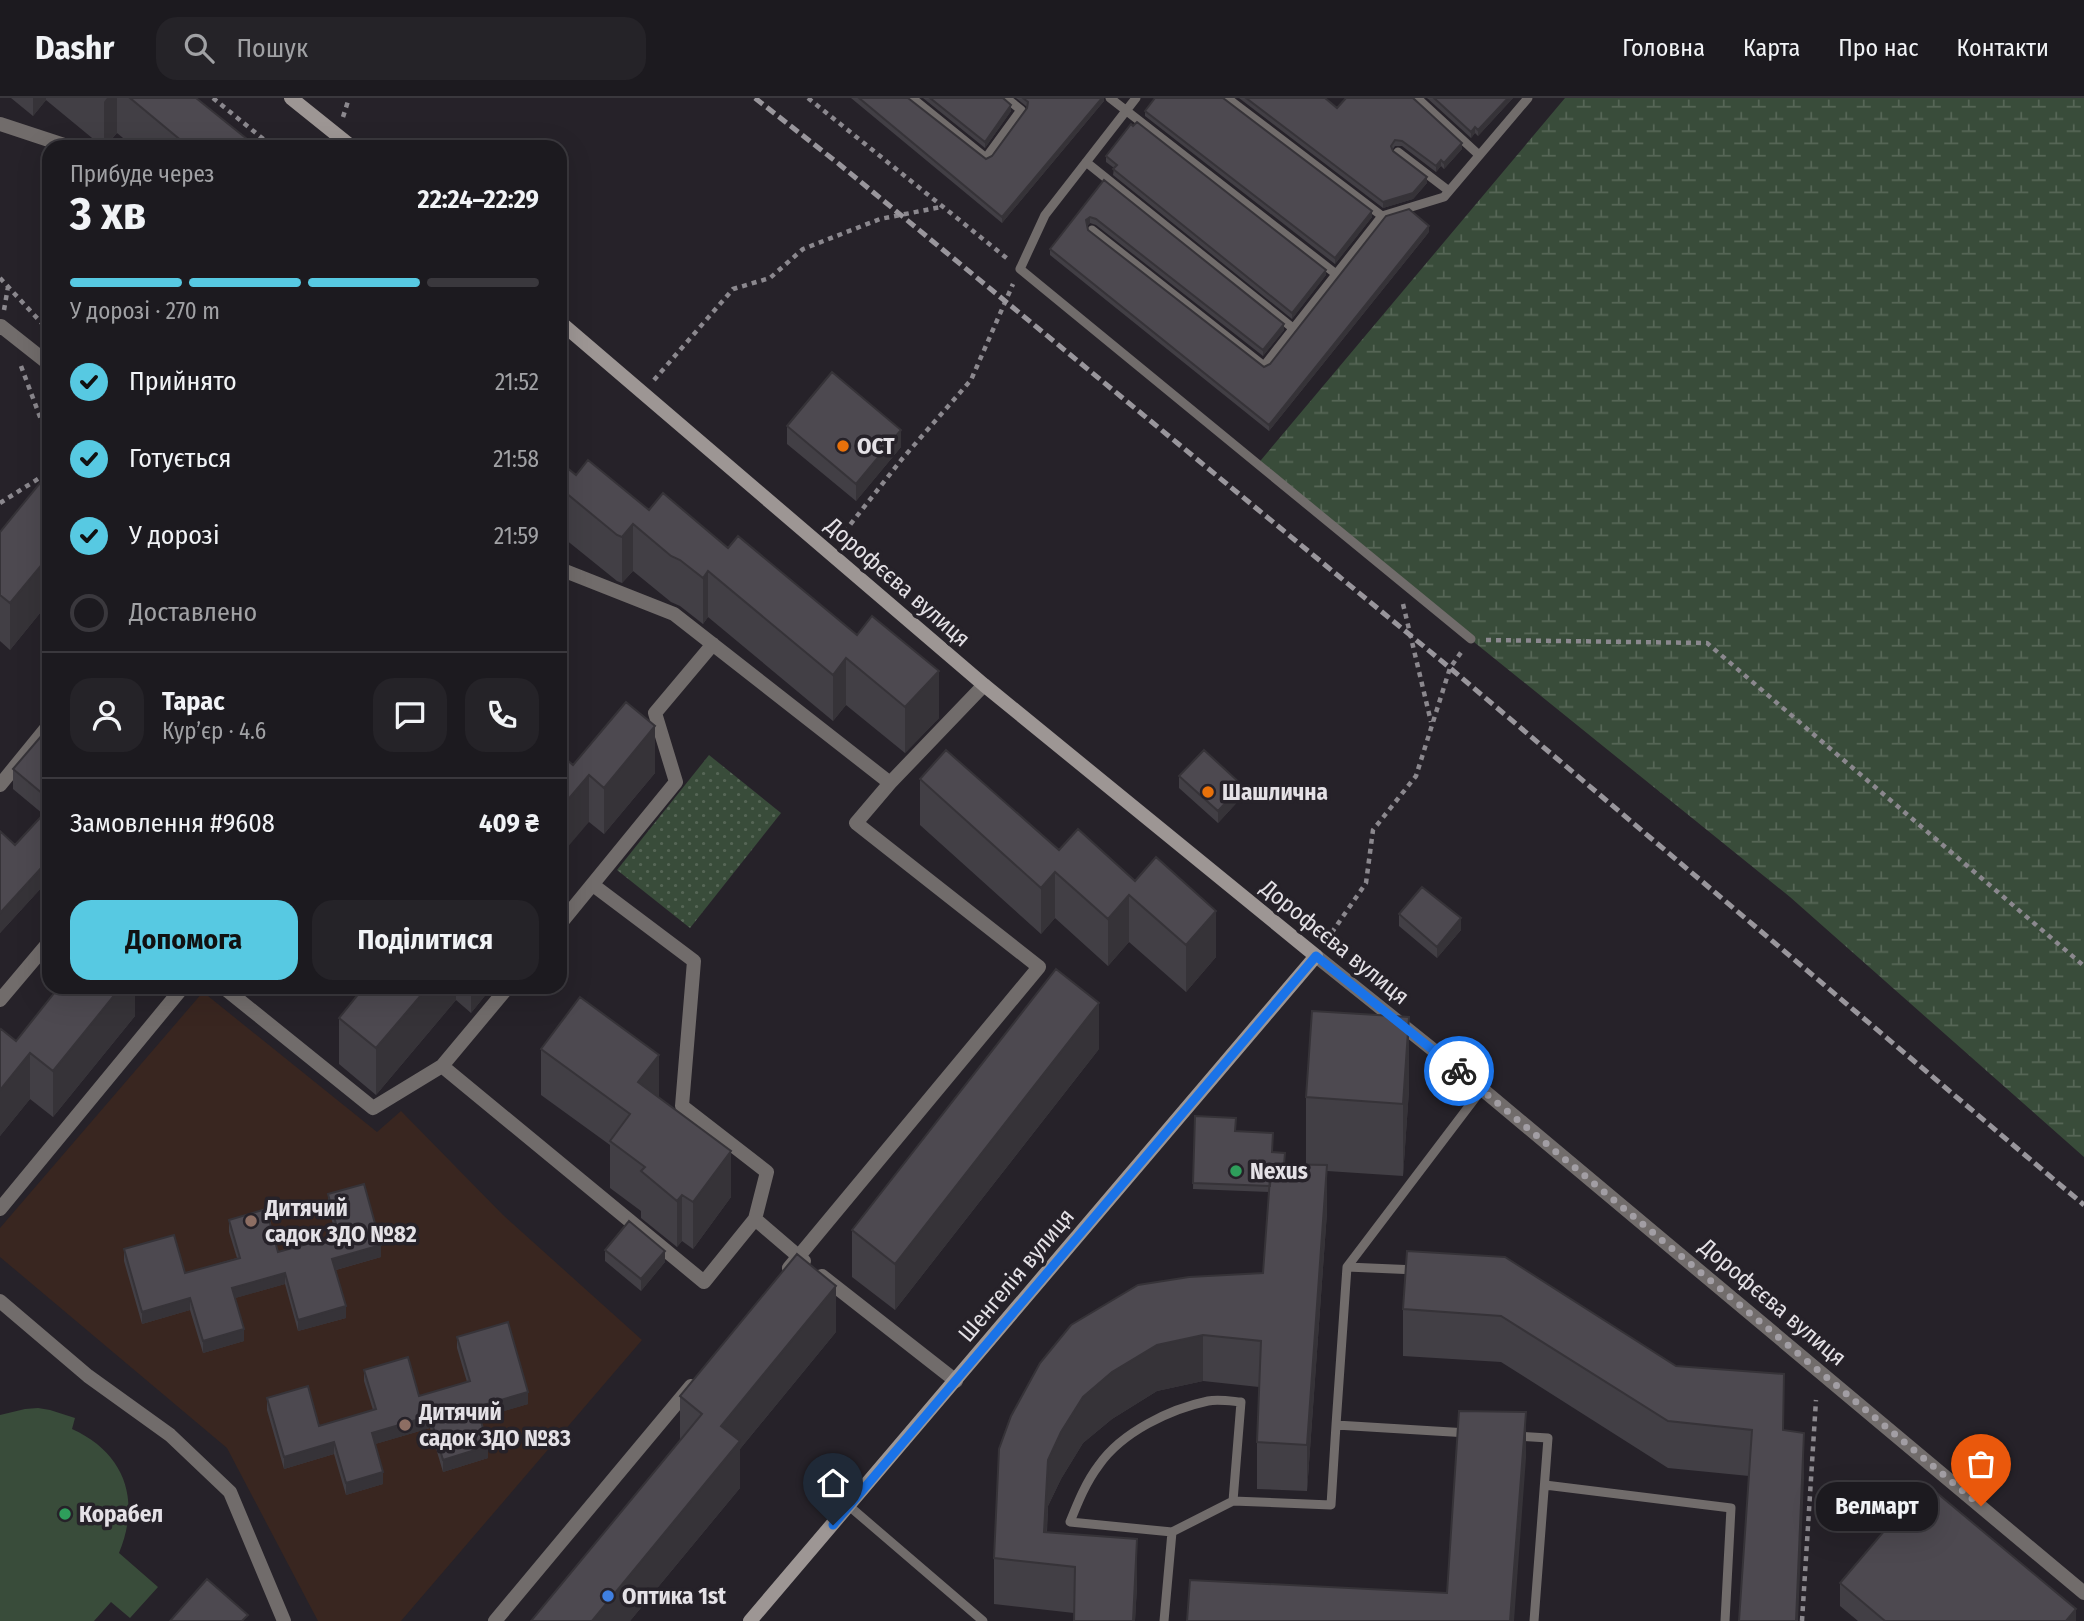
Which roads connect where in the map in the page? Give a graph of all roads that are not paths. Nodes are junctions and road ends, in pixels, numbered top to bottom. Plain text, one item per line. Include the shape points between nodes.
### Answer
1 (291, 98) edge
2 (912, 98) edge
3 (1006, 98) edge
4 (1110, 98) edge
5 (1136, 98) edge
6 (1227, 98) edge
7 (1417, 98) edge
8 (1526, 99) edge
9 (1126, 111) junction
10 (0, 124) edge
11 (49, 140) edge
12 (343, 140) edge
13 (1398, 152) edge
14 (1479, 155) junction
15 (1086, 162) junction
16 (1449, 191) junction
17 (1382, 216) junction
18 (1092, 230) edge
19 (1336, 274) junction
20 (0, 328) edge
21 (567, 329) edge
22 (1294, 329) junction
23 (42, 358) edge
24 (567, 572) edge
25 (1471, 639) road end
26 (713, 644) junction
27 (984, 685) junction
28 (42, 734) edge
29 (890, 783) junction
30 (0, 785) edge
31 (593, 885) junction
32 (567, 916) edge
33 (42, 950) edge
34 (1316, 956) junction
35 (2, 994) edge
36 (177, 994) edge
37 (232, 994) edge
38 (502, 994) edge
39 (442, 1066) junction
40 (1482, 1089) junction
41 (0, 1209) edge
42 (755, 1219) junction
43 (798, 1256) junction
44 (1347, 1267) junction
45 (1421, 1270) edge
46 (780, 1278) edge
47 (0, 1301) edge
48 (700, 1374) edge
49 (956, 1381) junction
50 (1336, 1425) junction
51 (1482, 1434) edge
52 (1508, 1435) edge
53 (1545, 1485) junction
54 (1233, 1501) junction
55 (849, 1506) junction
56 (1172, 1532) junction
57 (2084, 1593) edge
58 (284, 1621) edge
59 (495, 1621) edge
60 (750, 1621) edge
61 (984, 1621) edge
62 (1164, 1621) edge
63 (1534, 1621) edge
64 (1725, 1621) edge

1 - 12 street
2 - 3 lane via 986,158 1021,110
4 - 9 lane
5 - 9 lane
6 - 17 lane
7 - 14 lane
8 - 14 lane
9 - 15 lane
9 - 19 lane
10 - 11 street
13 - 16 lane
14 - 16 lane
15 - 22 lane
15 - 25 lane via 1045,215 1020,269
16 - 17 lane via 1444,197
17 - 19 lane
18 - 22 lane via 1264,366
19 - 22 lane
20 - 23 street
21 - 27 street, Дорофєєва вулиця
24 - 26 street via 674,614
26 - 29 street
26 - 31 street via 655,713 677,782
27 - 29 street
27 - 34 street, Дорофєєва вулиця
28 - 30 street
29 - 43 street via 856,823 1039,967
31 - 32 street
31 - 42 street via 694,961 682,1106 767,1172
33 - 35 street
34 - 40 street, Дорофєєва вулиця
34 - 49 street, Шенгелія вулиця
36 - 41 street
37 - 39 street via 373,1108
38 - 39 street
39 - 42 street via 704,1282
40 - 44 lane
40 - 57 street, Дорофєєва вулиця
42 - 43 street
43 - 46 street
43 - 49 street
44 - 45 lane
44 - 50 lane
47 - 58 street via 88,1376 170,1435 230,1492
48 - 59 street
49 - 55 street, Шенгелія вулиця
50 - 51 lane
50 - 54 lane via 1331,1505
52 - 53 lane via 1548,1438
53 - 63 lane
53 - 64 lane via 1731,1508
54 - 56 lane
54 - 56 lane via 1241,1402 1210,1401 1170,1414 1128,1437 1100,1463 1070,1522
55 - 60 street, Шенгелія вулиця
55 - 61 lane
56 - 62 lane

